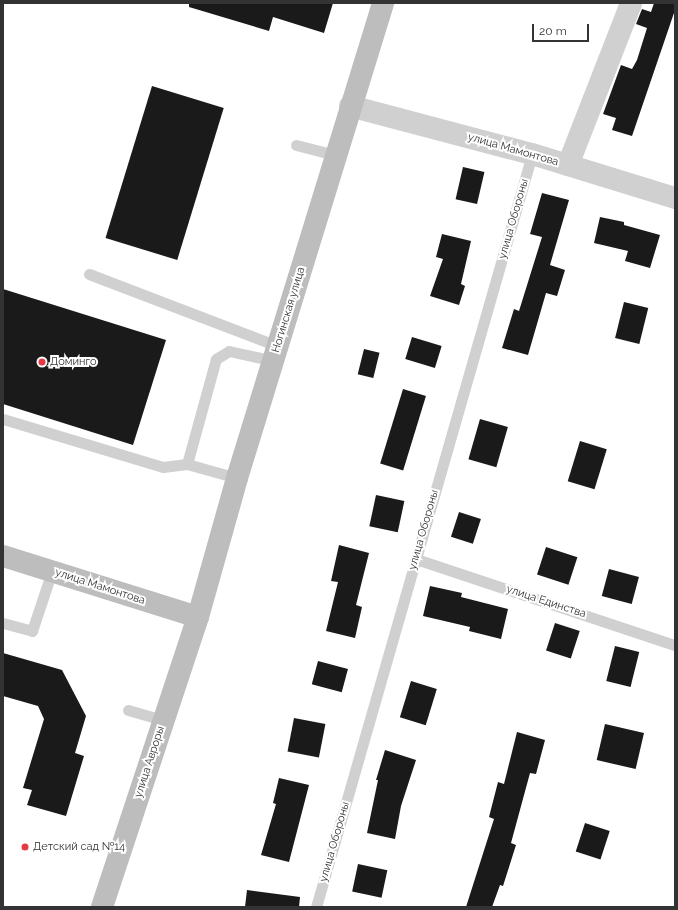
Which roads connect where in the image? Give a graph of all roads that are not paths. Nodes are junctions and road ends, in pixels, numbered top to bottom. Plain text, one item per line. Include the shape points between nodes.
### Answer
1 (383, 3) edge
2 (631, 3) edge
3 (350, 106) junction
4 (296, 145) dead end
5 (532, 154) junction
6 (335, 155) junction
7 (568, 166) junction
8 (675, 198) edge
9 (89, 274) dead end
10 (276, 353) junction
11 (3, 419) edge
12 (187, 464) junction
13 (237, 478) junction
14 (3, 556) edge
15 (416, 559) junction
16 (52, 571) junction
17 (198, 617) junction
18 (3, 623) edge
19 (675, 645) edge
20 (128, 710) dead end
21 (164, 720) junction
22 (102, 907) edge
23 (316, 907) edge

1 - 3 street, Ногинская улица
2 - 7 street
3 - 5 street, улица Мамонтова
3 - 6 street, Ногинская улица
4 - 6 lane
5 - 7 street, улица Мамонтова
5 - 15 lane, улица Обороны
6 - 10 street, Ногинская улица
7 - 8 street, улица Мамонтова
9 - 10 lane
10 - 12 lane via 229,351 216,359
10 - 13 street, Ногинская улица
11 - 12 lane via 163,467
12 - 13 lane
13 - 17 street, Ногинская улица
14 - 16 street, улица Мамонтова
15 - 19 lane, улица Единства
15 - 23 lane, улица Обороны
16 - 17 street, улица Мамонтова
16 - 18 lane via 32,631
17 - 21 street, улица Авроры
20 - 21 lane
21 - 22 street, улица Авроры

